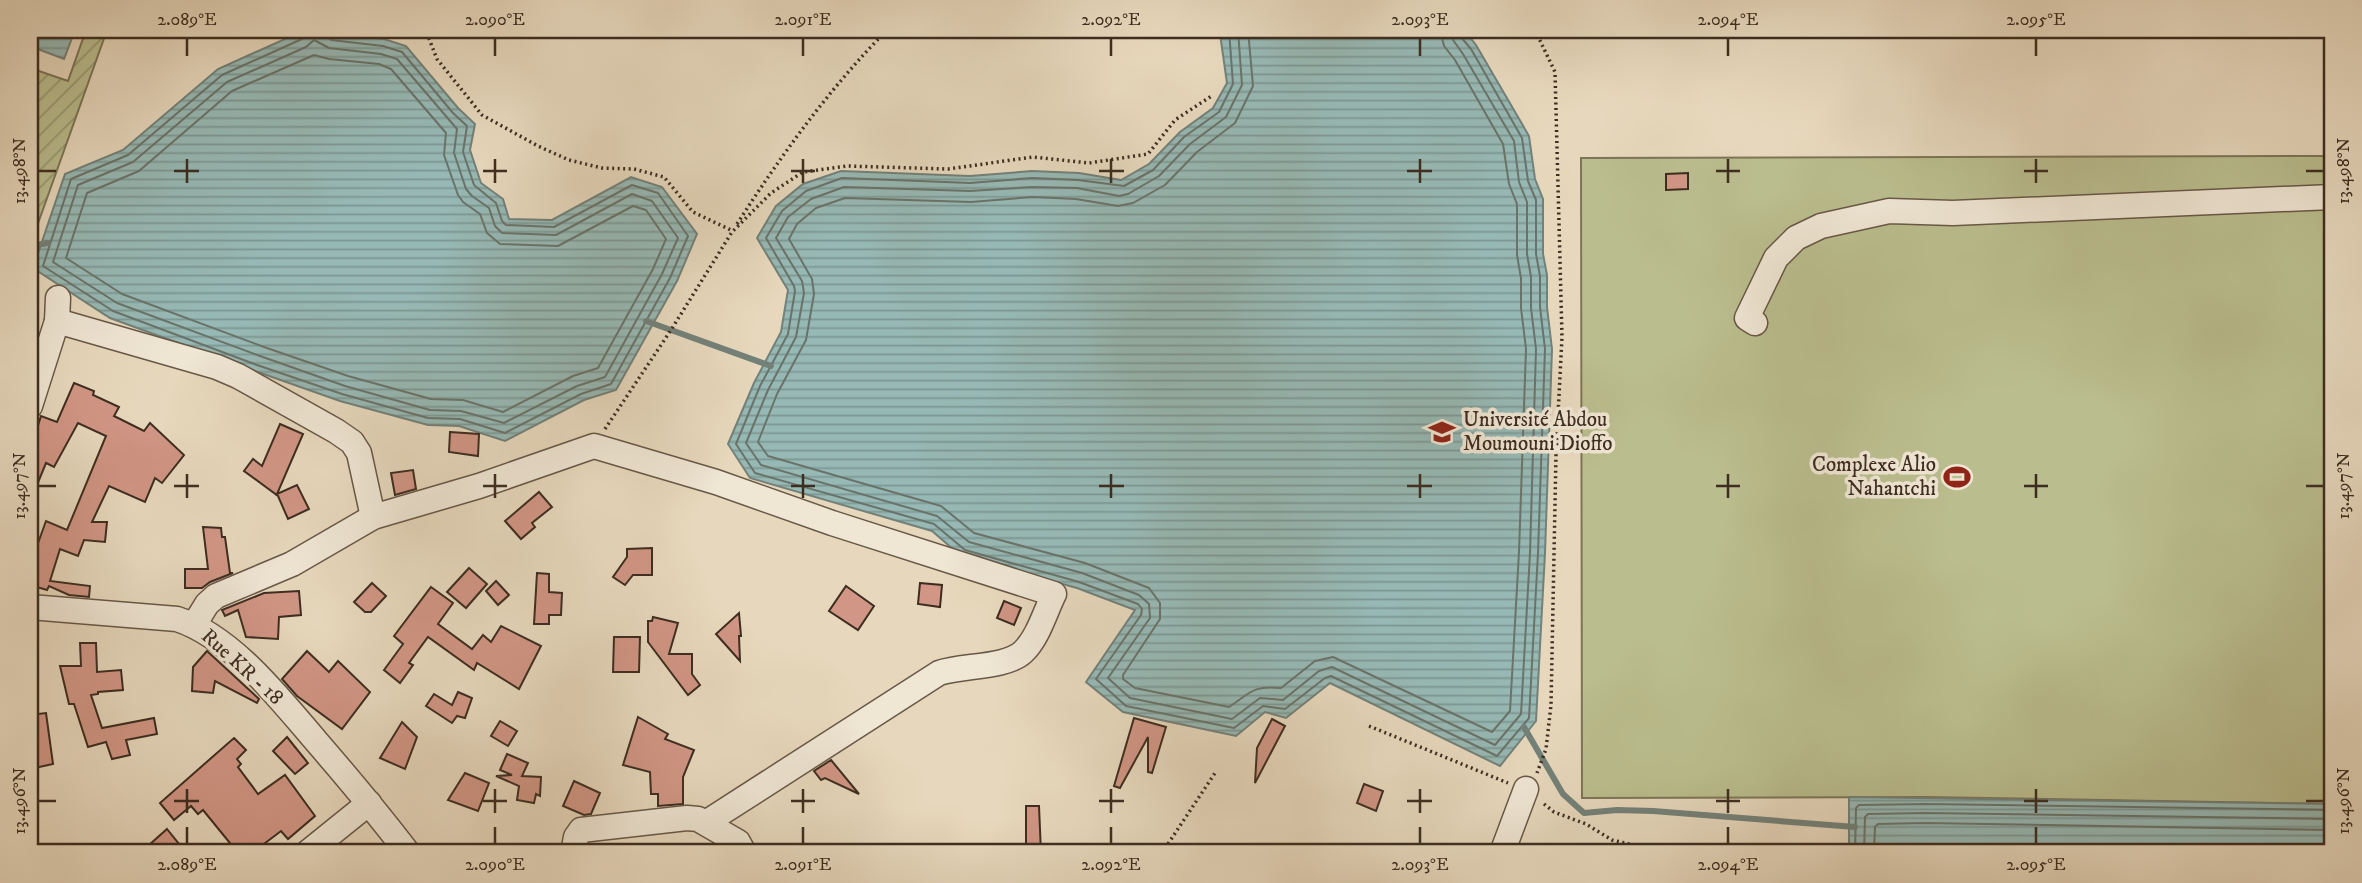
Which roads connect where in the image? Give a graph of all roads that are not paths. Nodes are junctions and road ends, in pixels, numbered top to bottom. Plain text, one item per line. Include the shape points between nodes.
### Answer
1 (2332, 197) edge
2 (1755, 323) dead end
3 (30, 407) edge
4 (373, 517) junction
5 (30, 607) edge
6 (194, 625) junction
7 (1526, 789) road end
8 (369, 803) junction
9 (707, 822) junction
10 (307, 853) edge
11 (408, 853) edge
12 (573, 853) edge
13 (744, 853) edge
14 (1502, 853) edge

1 - 2 street via 1953,213 1889,211 1821,226 1796,238 1776,258 1754,300 1747,318
3 - 4 street via 57,309 238,376 336,431 359,453
4 - 6 street via 292,564 216,596
4 - 9 street via 594,446 1054,594 1032,641 1013,659 939,673
5 - 6 street, Rue KR - 18
6 - 8 street, Rue KR - 18 via 263,681
7 - 14 street
8 - 10 street
8 - 11 street, Rue KR - 18
9 - 12 street via 687,818 581,830
9 - 13 street via 738,842

